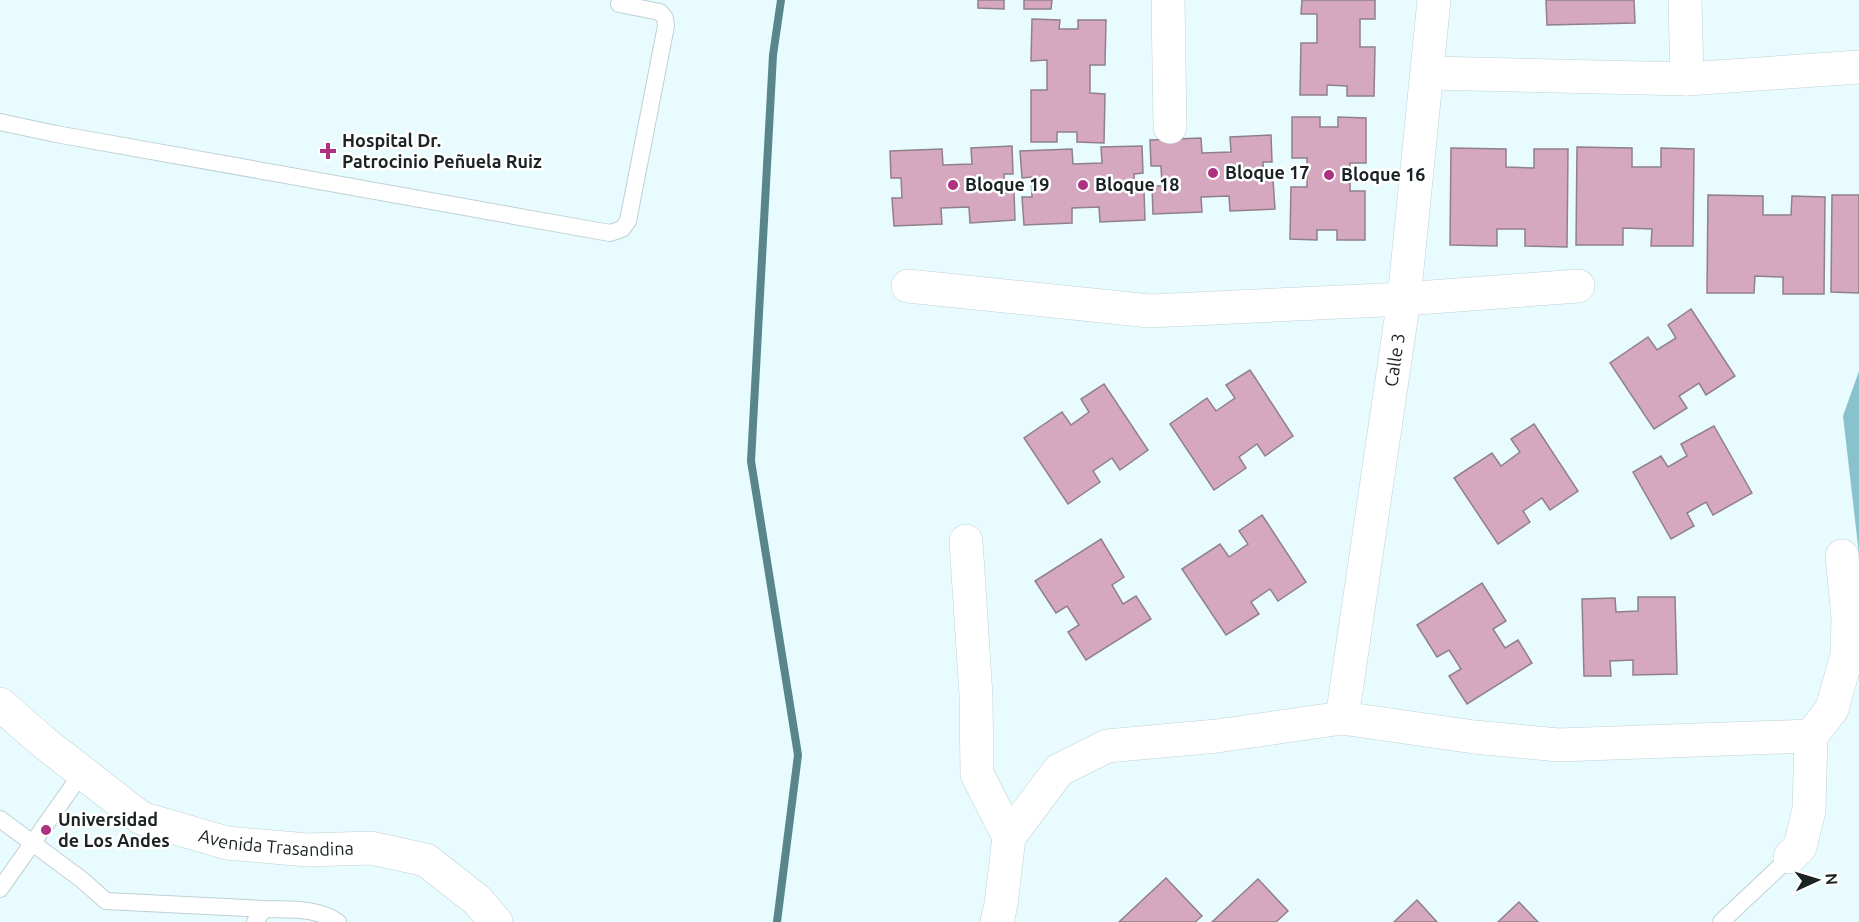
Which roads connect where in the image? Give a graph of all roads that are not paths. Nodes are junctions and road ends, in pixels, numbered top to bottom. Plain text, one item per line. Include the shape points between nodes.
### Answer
1 (1168, 0) edge
2 (1434, 0) edge
3 (1685, 0) edge
4 (619, 4) dead end
5 (1859, 67) edge
6 (1428, 73) junction
7 (1687, 79) junction
8 (0, 122) edge
9 (1170, 127) dead end
10 (908, 286) dead end
11 (1578, 286) dead end
12 (1404, 300) junction
13 (966, 541) dead end
14 (1842, 556) dead end
15 (0, 704) edge
16 (1342, 718) junction
17 (1811, 735) junction
18 (82, 773) junction
19 (0, 819) edge
20 (1009, 837) junction
21 (33, 843) junction
22 (1790, 857) joint
23 (0, 889) edge
24 (260, 916) edge
25 (338, 922) edge
26 (496, 922) edge
27 (997, 922) edge
28 (1721, 922) edge

1 - 9 street
2 - 6 street, Calle 3
3 - 7 street
4 - 8 lane via 660,12 666,26 628,221 622,229 610,233
5 - 7 street
6 - 7 street
6 - 12 street, Calle 3
10 - 12 street via 1150,311
11 - 12 street
12 - 16 street, Calle 3
13 - 20 street via 977,774
14 - 17 street via 1847,655 1832,709
15 - 18 street, Avenida Trasandina
16 - 17 street via 1559,745
16 - 20 street via 1217,736 1107,746 1059,770
17 - 22 street via 1809,810 1800,847
18 - 21 lane
18 - 26 street, Avenida Trasandina via 141,818 183,832 227,843 308,850 371,848 426,860 477,900
19 - 21 lane
20 - 27 street
21 - 23 lane
21 - 24 lane via 106,901
22 - 28 lane
24 - 25 lane via 304,910

